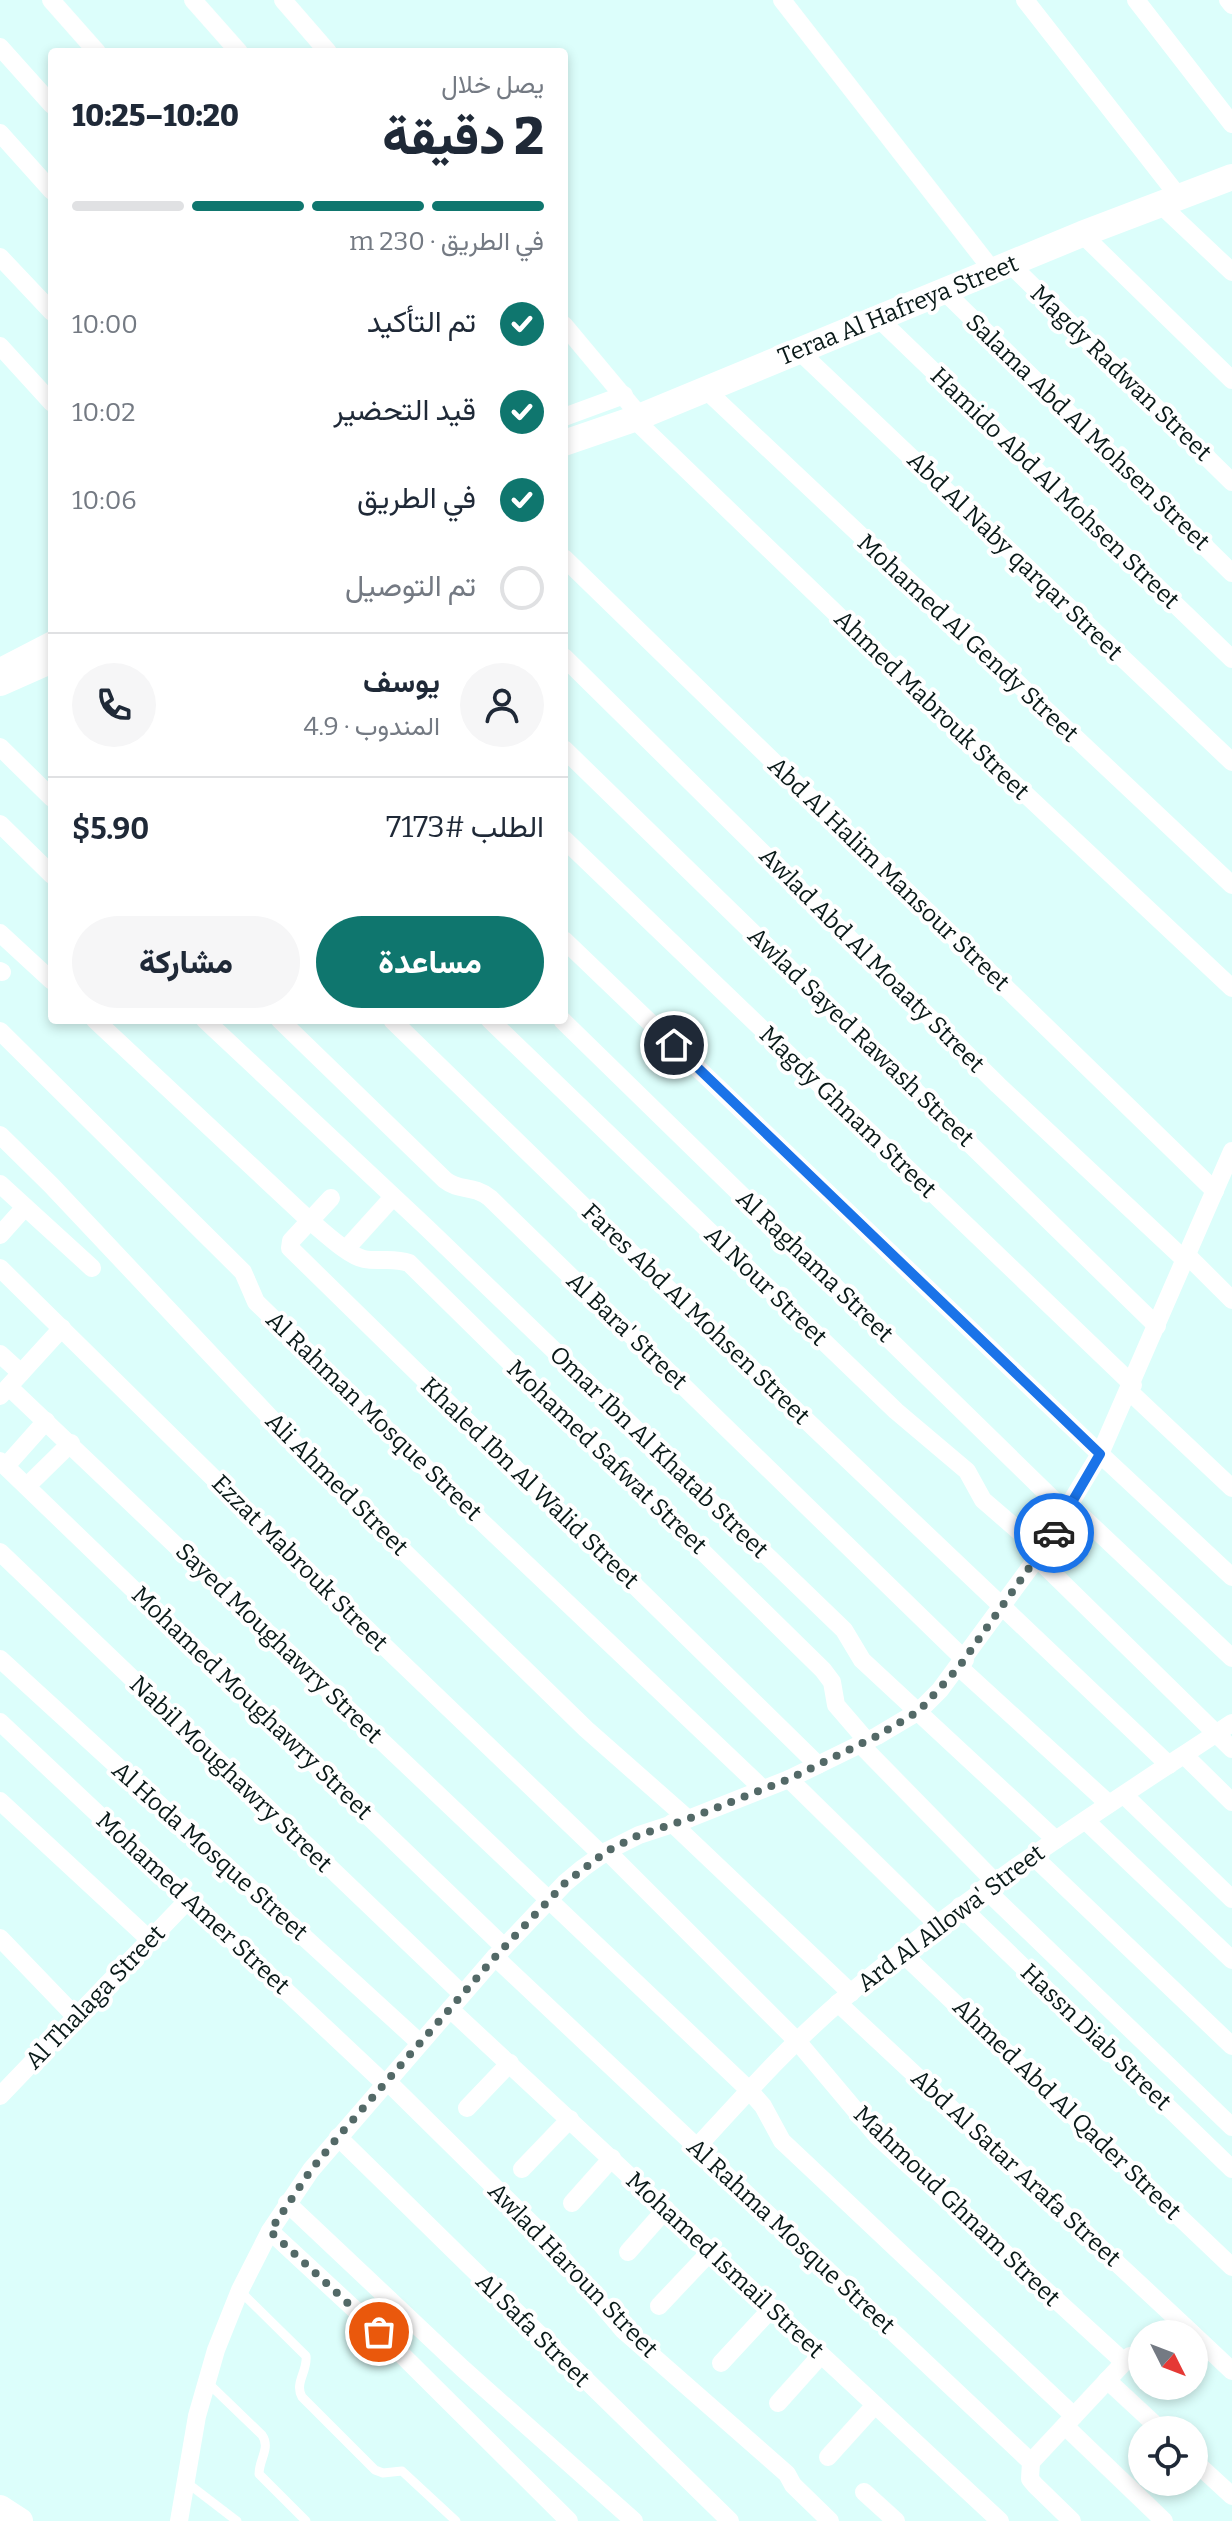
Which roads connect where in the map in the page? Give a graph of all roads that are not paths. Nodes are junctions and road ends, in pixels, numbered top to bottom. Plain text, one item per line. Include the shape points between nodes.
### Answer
1 (51, 0) edge
2 (193, 0) edge
3 (283, 0) edge
4 (782, 0) edge
5 (1025, 0) edge
6 (1136, 0) edge
7 (0, 47) edge
8 (93, 48) edge
9 (235, 48) edge
10 (325, 48) edge
11 (48, 101) edge
12 (1232, 124) edge
13 (0, 133) edge
14 (1232, 177) edge
15 (48, 187) edge
16 (1170, 201) junction
17 (1082, 234) junction
18 (0, 257) edge
19 (1001, 268) junction
20 (1232, 272) edge
21 (943, 290) junction
22 (48, 308) edge
23 (877, 317) junction
24 (568, 330) edge
25 (0, 346) edge
26 (798, 350) junction
27 (1232, 380) edge
28 (705, 389) junction
29 (48, 399) edge
30 (633, 410) junction
31 (568, 417) edge
32 (568, 441) edge
33 (1232, 482) edge
34 (568, 562) edge
35 (1232, 573) edge
36 (48, 642) edge
37 (1232, 659) edge
38 (568, 661) edge
39 (0, 667) edge
40 (47, 670) edge
41 (0, 683) edge
42 (0, 747) edge
43 (568, 753) edge
44 (1232, 762) edge
45 (48, 794) edge
46 (0, 824) edge
47 (568, 843) edge
48 (48, 871) edge
49 (1232, 885) edge
50 (0, 933) edge
51 (568, 944) edge
52 (48, 977) edge
53 (1232, 988) edge
54 (99, 1024) edge
55 (209, 1024) edge
56 (284, 1024) edge
57 (396, 1024) edge
58 (494, 1024) edge
59 (566, 1024) edge
60 (0, 1031) edge
61 (0, 1135) edge
62 (1232, 1151) edge
63 (0, 1184) edge
64 (1222, 1189) edge
65 (393, 1197) junction
66 (331, 1198) dead end
67 (25, 1207) junction
68 (310, 1221) junction
69 (0, 1235) edge
70 (346, 1249) junction
71 (1186, 1257) junction
72 (0, 1268) edge
73 (92, 1268) dead end
74 (1232, 1300) edge
75 (1157, 1326) junction
76 (62, 1328) junction
77 (0, 1354) edge
78 (10, 1385) edge
79 (1131, 1389) junction
80 (46, 1421) junction
81 (71, 1443) junction
82 (1100, 1454) junction
83 (3, 1463) edge
84 (27, 1486) junction
85 (1232, 1488) edge
86 (1069, 1509) junction
87 (0, 1552) edge
88 (1039, 1555) junction
89 (1232, 1577) edge
90 (1004, 1605) junction
91 (1232, 1658) edge
92 (0, 1659) edge
93 (962, 1664) junction
94 (919, 1711) junction
95 (0, 1722) edge
96 (1224, 1728) edge
97 (864, 1742) junction
98 (1232, 1749) edge
99 (1177, 1760) junction
100 (818, 1765) junction
101 (789, 1779) junction
102 (763, 1789) junction
103 (1116, 1800) junction
104 (0, 1801) edge
105 (1232, 1802) edge
106 (680, 1821) junction
107 (1086, 1821) junction
108 (1056, 1840) junction
109 (604, 1853) junction
110 (1033, 1856) junction
111 (989, 1885) junction
112 (189, 1899) junction
113 (1232, 1899) edge
114 (548, 1901) junction
115 (960, 1906) junction
116 (936, 1923) junction
117 (0, 1938) edge
118 (150, 1940) junction
119 (499, 1952) junction
120 (901, 1952) junction
121 (1232, 1960) edge
122 (462, 1994) junction
123 (844, 1998) junction
124 (450, 2009) junction
125 (76, 2017) junction
126 (798, 2042) junction
127 (420, 2043) junction
128 (1232, 2046) edge
129 (510, 2063) junction
130 (386, 2082) junction
131 (4, 2084) edge
132 (749, 2090) junction
133 (467, 2108) dead end
134 (570, 2119) junction
135 (1232, 2127) edge
136 (338, 2137) junction
137 (697, 2147) junction
138 (612, 2158) junction
139 (522, 2169) dead end
140 (1232, 2169) edge
141 (287, 2203) junction
142 (572, 2203) dead end
143 (666, 2209) junction
144 (270, 2231) junction
145 (711, 2251) junction
146 (628, 2252) dead end
147 (1232, 2267) edge
148 (240, 2290) junction
149 (659, 2306) dead end
150 (772, 2308) junction
151 (1179, 2320) edge
152 (1208, 2348) edge
153 (821, 2355) junction
154 (721, 2363) dead end
155 (1232, 2371) edge
156 (1107, 2380) junction
157 (207, 2382) junction
158 (778, 2403) dead end
159 (875, 2405) junction
160 (1146, 2416) edge
161 (1069, 2421) junction
162 (828, 2457) dead end
163 (1031, 2462) junction
164 (1208, 2474) edge
165 (186, 2482) junction
166 (864, 2492) dead end
167 (1232, 2496) edge
168 (0, 2508) edge
169 (978, 2514) edge
170 (20, 2521) edge
171 (179, 2521) edge
172 (237, 2521) edge
173 (306, 2521) edge
174 (456, 2521) edge
175 (569, 2521) edge
176 (634, 2521) edge
177 (730, 2521) edge
178 (830, 2521) edge
179 (896, 2521) edge
180 (1000, 2521) edge
181 (1072, 2521) edge
182 (1164, 2521) edge

1 - 8 street
2 - 9 street
3 - 10 street
4 - 19 street, Magdy Radwan Street
5 - 16 street
6 - 12 street
7 - 11 street
13 - 15 street
14 - 16 street, Teraa Al Hafreya Street
16 - 17 street, Teraa Al Hafreya Street
16 - 20 street
17 - 19 street, Teraa Al Hafreya Street
17 - 27 street
18 - 22 street
19 - 21 street, Teraa Al Hafreya Street
19 - 33 street, Magdy Radwan Street
21 - 23 street, Teraa Al Hafreya Street
21 - 35 street, Salama Abd Al Mohsen Street
23 - 26 street, Teraa Al Hafreya Street
23 - 37 street, Hamido Abd Al Mohsen Street
24 - 30 street, Ahmed Mabrouk Street
25 - 29 street
26 - 28 street, Teraa Al Hafreya Street
26 - 44 street, Abd Al Naby qarqar Street
28 - 30 street, Teraa Al Hafreya Street
28 - 49 street, Mohamed Al Gendy Street
30 - 31 street, Teraa Al Hafreya Street
30 - 32 street, Teraa Al Hafreya Street
30 - 53 street, Ahmed Mabrouk Street via 955,728
34 - 64 street, Abd Al Halim Mansour Street
36 - 39 street
38 - 71 street, Awlad Abd Al Moaaty Street via 998,1085
40 - 41 street
42 - 45 street
43 - 75 street, Awlad Sayed Rawash Street
46 - 48 street
47 - 79 street, Magdy Ghnam Street
50 - 52 street
51 - 82 street
54 - 68 street, Mohamed Safwat Street
55 - 65 street, Omar Ibn Al Khatab Street
56 - 93 street, Al Bara' Street via 452,1186 477,1189 490,1198
57 - 90 street, Fares Abd Al Mohsen Street
58 - 88 street, Al Nour Street via 896,1411 967,1471 983,1500
59 - 86 street, Al Raghama Street
60 - 102 street, Al Rahman Mosque Street via 243,1272 256,1302
61 - 106 street, Ali Ahmed Street via 313,1463
62 - 64 street
63 - 67 street
64 - 71 street
65 - 70 street
65 - 94 street, Omar Ibn Al Khatab Street via 844,1630 862,1660
66 - 68 street, Khaled Ibn Al Walid Street
67 - 69 street
67 - 73 street
68 - 70 street, Mohamed Safwat Street
68 - 100 street, Khaled Ibn Al Walid Street via 290,1248
70 - 97 street, Mohamed Safwat Street via 364,1259 409,1263 823,1670 832,1682 836,1705
71 - 74 street, Awlad Abd Al Moaaty Street
71 - 75 street
72 - 76 street, Ezzat Mabrouk Street
75 - 79 street
76 - 78 street
76 - 109 street, Ezzat Mabrouk Street via 381,1643
77 - 78 street, Sayed Moughawry Street
78 - 80 street, Sayed Moughawry Street
79 - 82 street
79 - 85 street, Magdy Ghnam Street
80 - 81 street, Sayed Moughawry Street
80 - 83 street
81 - 84 street
81 - 114 street, Sayed Moughawry Street
82 - 86 street
82 - 89 street
83 - 84 street, Mohamed Moughawry Street
84 - 119 street, Mohamed Moughawry Street
86 - 88 street
86 - 91 street, Al Raghama Street
87 - 122 street, Nabil Moughawry Street
88 - 90 street
88 - 96 street, Al Nour Street
90 - 93 street
90 - 99 street, Fares Abd Al Mohsen Street
92 - 127 street, Al Hoda Mosque Street
93 - 94 street
93 - 103 street, Al Bara' Street
94 - 97 street
94 - 108 street, Omar Ibn Al Khatab Street
95 - 112 street, Mohamed Amer Street
96 - 98 street, Al Nour Street
96 - 99 street, Ard Al Allowa' Street
97 - 100 street
97 - 111 street, Mohamed Safwat Street
99 - 103 street, Ard Al Allowa' Street
99 - 105 street, Fares Abd Al Mohsen Street
100 - 101 street
101 - 102 street
101 - 116 street
102 - 106 street
103 - 107 street, Ard Al Allowa' Street
103 - 113 street, Al Bara' Street
104 - 118 street
106 - 109 street
106 - 123 street, Ali Ahmed Street
107 - 108 street, Ard Al Allowa' Street
107 - 121 street
108 - 110 street, Ard Al Allowa' Street
109 - 114 street
109 - 126 street, Ezzat Mabrouk Street
110 - 111 street, Ard Al Allowa' Street
110 - 128 street
111 - 115 street, Ard Al Allowa' Street
111 - 135 street, Mohamed Safwat Street
112 - 118 street, Al Thalaga Street
112 - 130 street, Mohamed Amer Street
114 - 119 street
114 - 132 street, Sayed Moughawry Street
115 - 116 street, Ard Al Allowa' Street
115 - 140 street, Hassn Diab Street
116 - 120 street, Ard Al Allowa' Street
117 - 125 street
118 - 125 street, Al Thalaga Street
119 - 122 street
119 - 137 street, Al Rahma Mosque Street
120 - 123 street, Ard Al Allowa' Street
120 - 147 street, Ahmed Abd Al Qader Street
122 - 124 street
123 - 126 street, Ard Al Allowa' Street
123 - 151 street, Abd Al Satar Arafa Street
124 - 127 street
124 - 129 street, Mohamed Ismail Street
125 - 131 street, Al Thalaga Street
126 - 132 street, Ard Al Allowa' Street
126 - 156 street, Mahmoud Ghnam Street via 877,2136 1128,2358
127 - 130 street
129 - 133 street
129 - 134 street, Mohamed Ismail Street
130 - 136 street
130 - 178 street, Awlad Haroun Street via 542,2234 623,2330 787,2474
132 - 137 street, Ard Al Allowa' Street
132 - 161 street, Sayed Moughawry Street via 782,2141
134 - 138 street, Mohamed Ismail Street
134 - 139 street
136 - 141 street
136 - 177 street, Al Safa Street
137 - 163 street, Al Rahma Mosque Street
138 - 142 street
138 - 143 street, Mohamed Ismail Street
141 - 144 street
141 - 176 street
143 - 145 street, Mohamed Ismail Street
143 - 146 street
144 - 148 street
144 - 175 street
145 - 149 street
145 - 150 street, Mohamed Ismail Street
148 - 157 street
148 - 174 lane via 306,2356 302,2397 375,2470 402,2471
150 - 153 street, Mohamed Ismail Street
150 - 154 street
152 - 155 street, Abd Al Satar Arafa Street
153 - 158 street
153 - 159 street, Mohamed Ismail Street
156 - 160 street
156 - 161 street
157 - 165 street
157 - 173 lane via 262,2435 266,2446 259,2474
159 - 162 street
159 - 169 street, Mohamed Ismail Street
161 - 163 street
161 - 182 street, Sayed Moughawry Street
163 - 181 street, Al Rahma Mosque Street via 1030,2479
164 - 167 street
165 - 171 street
165 - 172 lane
166 - 179 street
168 - 170 street
169 - 180 street, Mohamed Ismail Street

